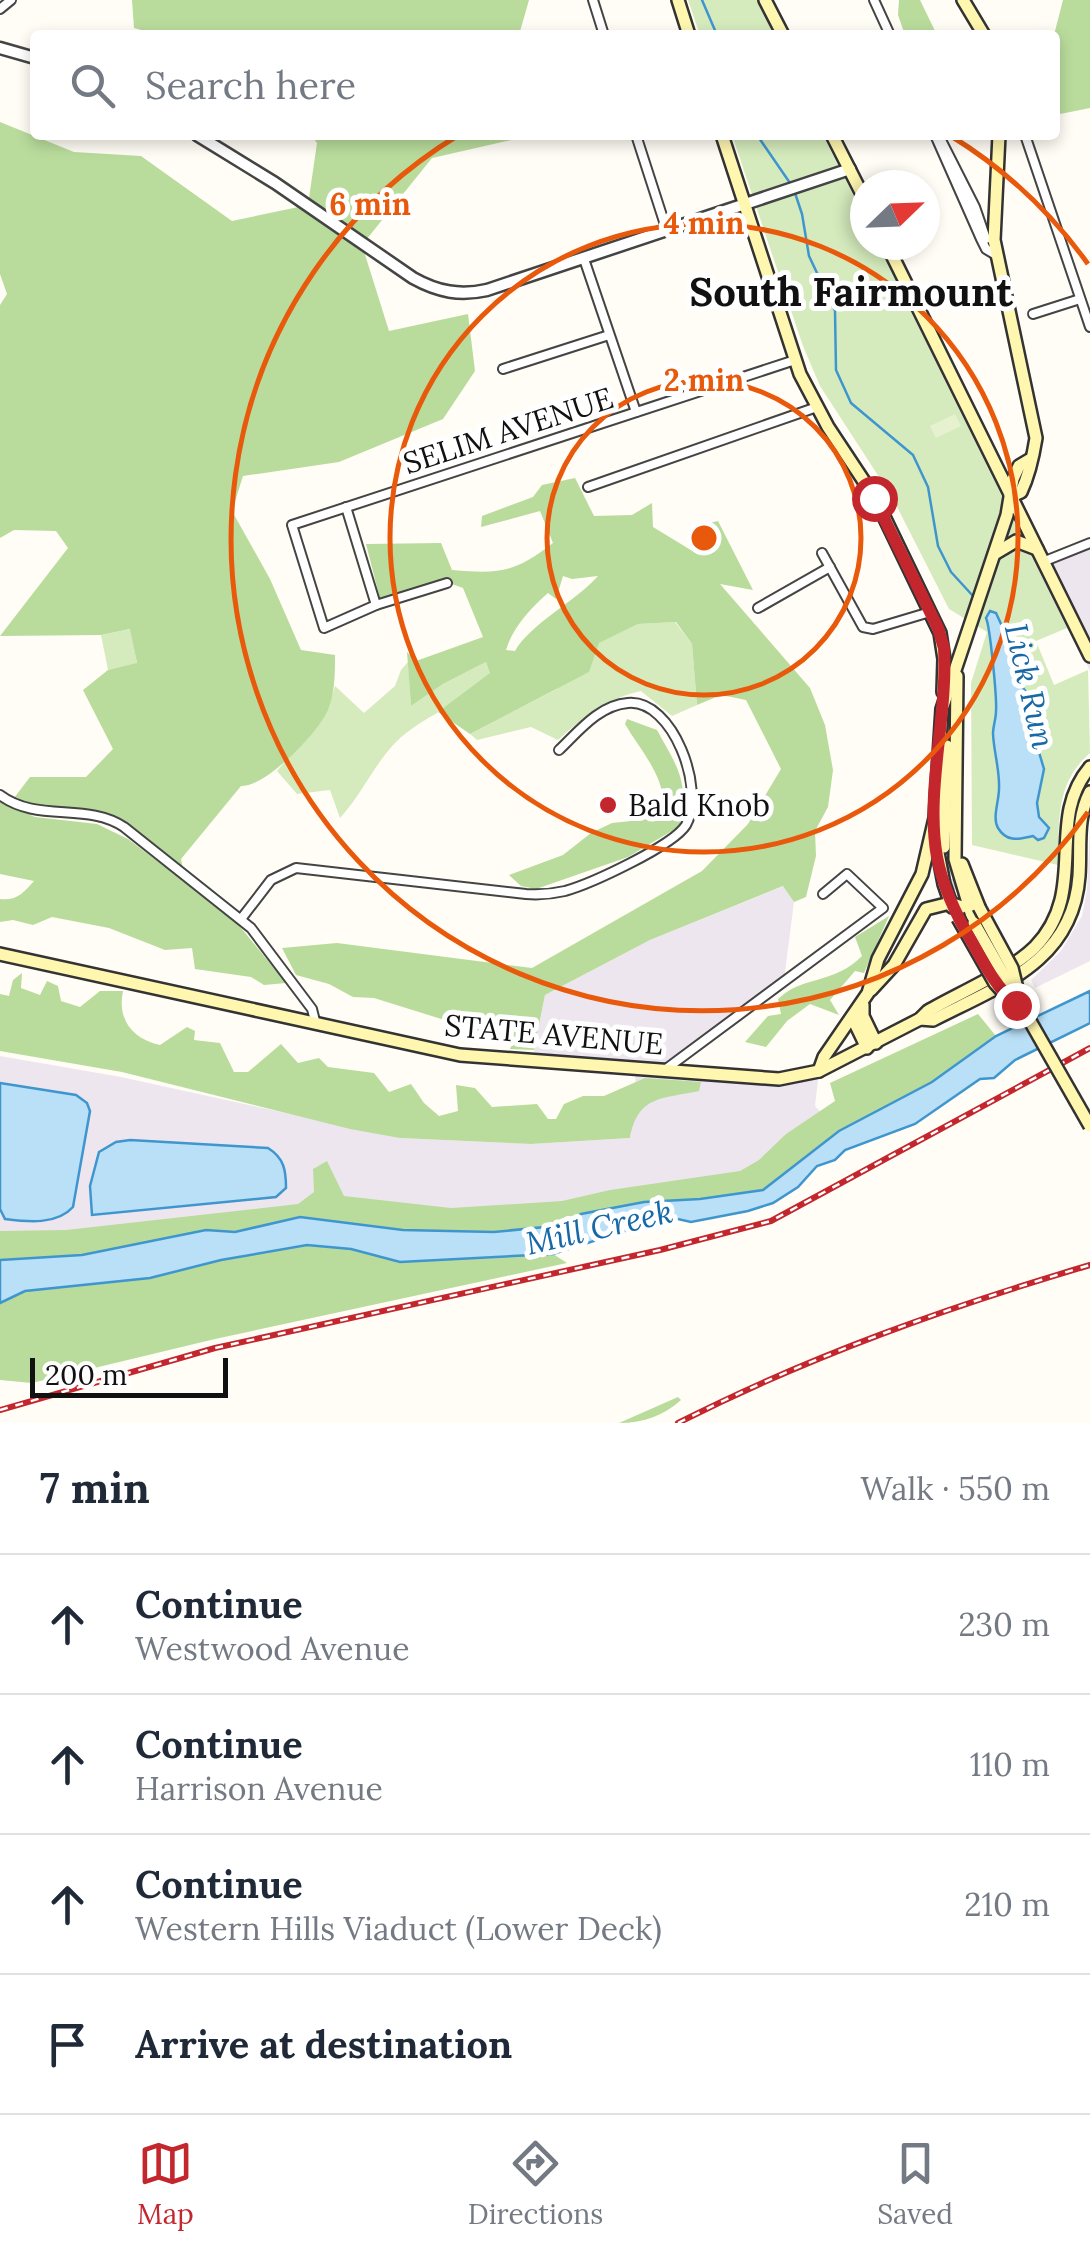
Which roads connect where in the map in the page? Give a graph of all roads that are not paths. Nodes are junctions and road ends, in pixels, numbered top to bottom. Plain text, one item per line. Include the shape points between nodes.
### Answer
1 (11, 0) edge
2 (592, 0) edge
3 (678, 0) edge
4 (765, 0) edge
5 (874, 0) edge
6 (962, 0) edge
7 (0, 9) edge
8 (602, 30) edge
9 (687, 30) edge
10 (780, 30) edge
11 (888, 30) edge
12 (981, 30) edge
13 (0, 48) edge
14 (30, 57) edge
15 (205, 140) edge
16 (638, 140) edge
17 (724, 140) edge
18 (837, 140) edge
19 (939, 140) edge
20 (999, 140) edge
21 (1027, 140) edge
22 (850, 170) joint
23 (745, 204) junction
24 (668, 231) junction
25 (996, 255) junction
26 (584, 259) junction
27 (894, 260) edge
28 (1080, 299) junction
29 (1033, 314) dead end
30 (1090, 327) edge
31 (609, 334) junction
32 (794, 360) junction
33 (504, 369) dead end
34 (816, 407) junction
35 (636, 412) junction
36 (588, 487) dead end
37 (1012, 496) junction
38 (346, 507) junction
39 (1090, 543) edge
40 (822, 553) dead end
41 (994, 554) junction
42 (1042, 556) junction
43 (830, 567) junction
44 (448, 583) dead end
45 (376, 605) junction
46 (758, 608) dead end
47 (930, 612) junction
48 (940, 633) junction
49 (966, 634) junction
50 (1090, 656) edge
51 (957, 667) junction
52 (950, 688) junction
53 (942, 709) junction
54 (559, 750) dead end
55 (1090, 767) edge
56 (1090, 792) edge
57 (0, 795) edge
58 (935, 818) junction
59 (946, 853) junction
60 (823, 894) dead end
61 (963, 911) junction
62 (241, 919) junction
63 (0, 954) edge
64 (862, 1003) junction
65 (1024, 1016) junction
66 (920, 1020) junction
67 (315, 1021) junction
68 (866, 1024) junction
69 (894, 1033) junction
70 (871, 1046) junction
71 (666, 1069) junction
72 (819, 1071) junction
73 (1090, 1127) edge

1 - 7 street
2 - 8 street
3 - 9 main road
4 - 10 main road
5 - 11 street
6 - 12 main road
13 - 14 street
15 - 26 street via 436,289 488,290
16 - 24 street
17 - 23 main road
18 - 22 main road
19 - 25 street via 980,239
20 - 25 main road
21 - 28 street
22 - 23 street
23 - 24 street
23 - 32 main road
24 - 26 street
25 - 37 main road via 1036,432 1030,472
26 - 31 street
27 - 37 main road
28 - 29 street
28 - 30 street
31 - 33 street
31 - 35 street
32 - 34 main road
32 - 35 street, SELIM AVENUE
34 - 36 street
34 - 47 main road via 874,498
35 - 38 street, SELIM AVENUE
37 - 41 main road
37 - 42 main road
38 - 45 street
38 - 45 street, SELIM AVENUE via 292,524 324,628
39 - 42 street
40 - 43 street
41 - 42 main road via 1016,541
41 - 49 main road
42 - 50 main road
43 - 46 street
43 - 47 street via 866,629
44 - 45 street
47 - 48 main road
48 - 49 main road via 954,642
48 - 53 main road
49 - 51 main road
51 - 52 main road
51 - 59 main road via 955,830
52 - 53 main road
52 - 59 main road
53 - 58 main road
54 - 62 street via 610,707 631,702 651,708 667,722 691,776 693,806 684,828 645,856 551,894 294,868 271,880
55 - 66 main road, STATE AVENUE via 1071,805 1066,896 1053,926 1021,959
56 - 66 main road, STATE AVENUE via 1080,818 1074,909 1053,946 1011,980
57 - 62 street via 35,810 116,822
58 - 59 main road
58 - 64 main road via 922,874
59 - 61 main road
59 - 61 main road
59 - 65 main road, bridge via 1012,968
60 - 71 street via 847,874 882,908
61 - 64 main road via 932,906 918,917 894,965
61 - 65 main road, bridge
61 - 65 main road, bridge via 995,983
61 - 73 main road, bridge
62 - 67 street
63 - 67 main road, STATE AVENUE
64 - 68 main road
64 - 70 main road via 854,1021
64 - 72 main road
65 - 73 main road, bridge
66 - 69 main road, STATE AVENUE
67 - 71 main road, STATE AVENUE via 460,1055
68 - 69 main road
68 - 70 main road
69 - 70 main road, STATE AVENUE
70 - 72 main road, STATE AVENUE
71 - 72 main road, STATE AVENUE via 779,1079

